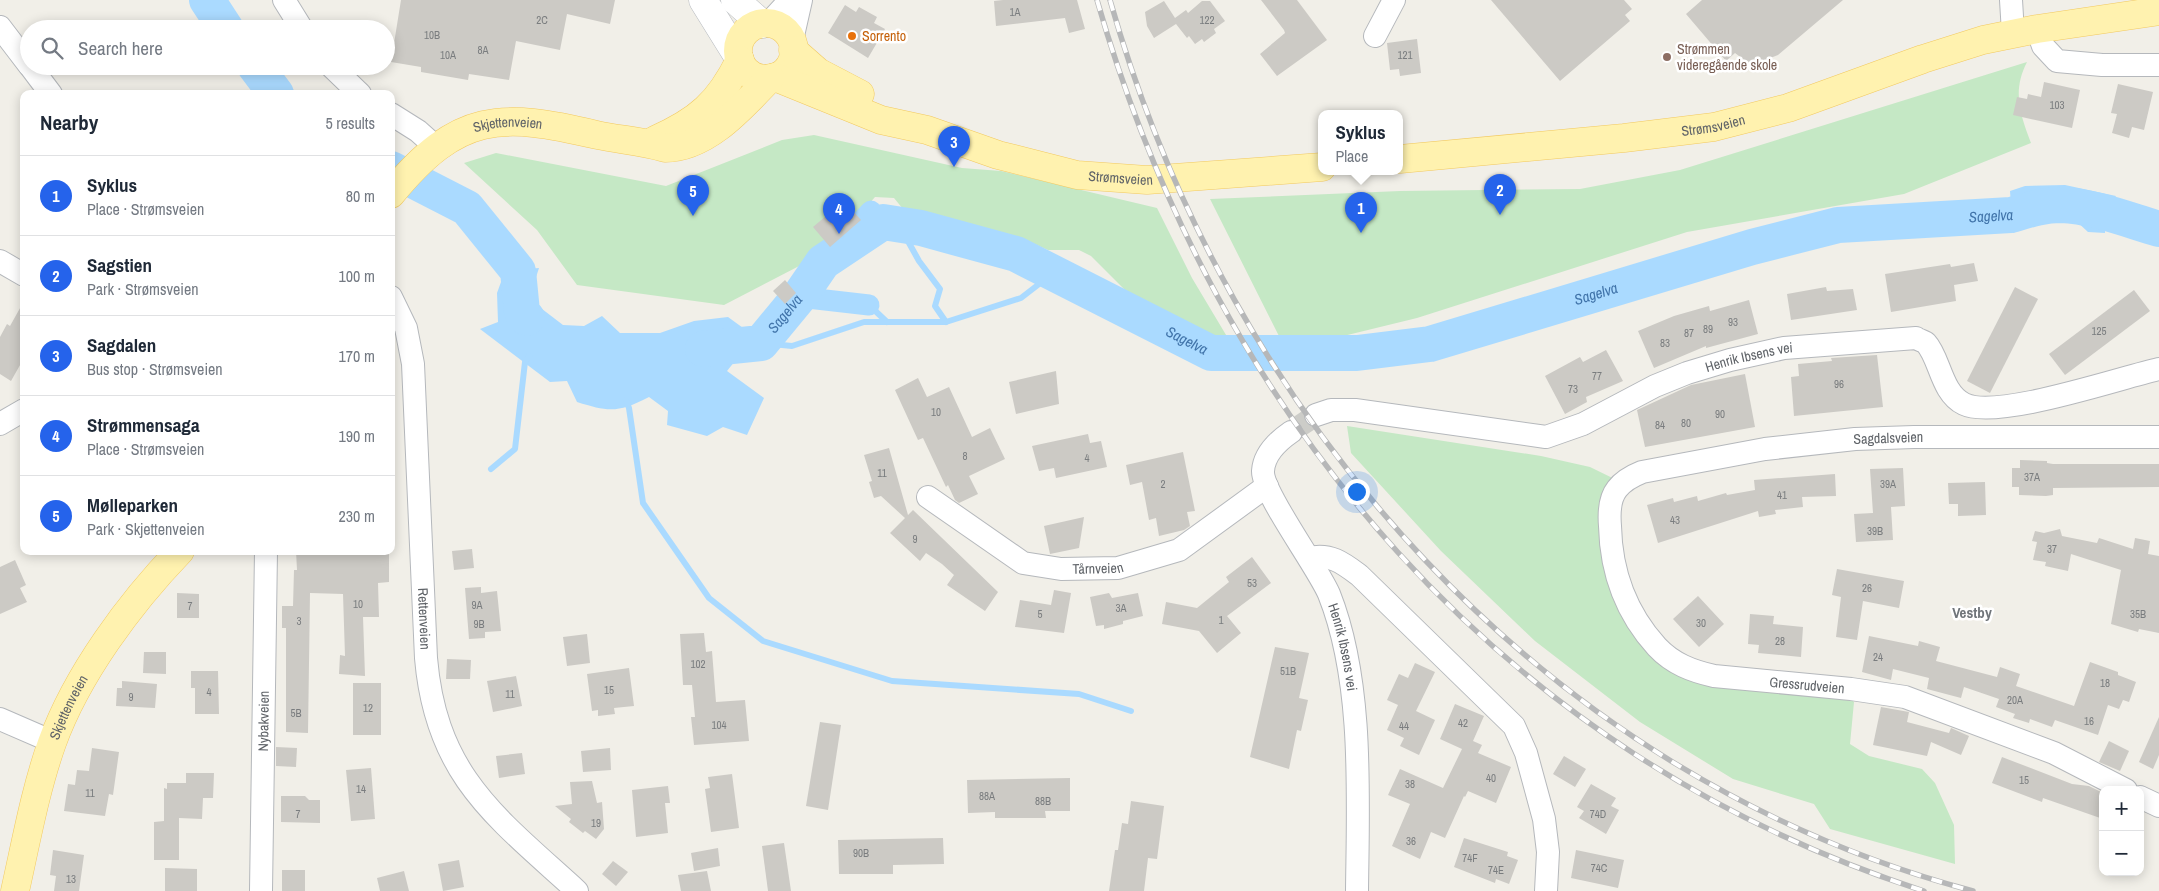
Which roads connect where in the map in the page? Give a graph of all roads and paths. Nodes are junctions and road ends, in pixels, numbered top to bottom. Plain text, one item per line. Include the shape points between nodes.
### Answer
1 (284, 0) edge
2 (703, 0) edge
3 (735, 0) edge
4 (790, 0) edge
5 (801, 0) edge
6 (1394, 0) edge
7 (2011, 0) edge
8 (2159, 11) edge
9 (296, 20) edge
10 (765, 23) junction
11 (0, 27) edge
12 (2025, 31) junction
13 (1375, 36) dead end
14 (792, 45) junction
15 (20, 54) edge
16 (739, 59) junction
17 (2159, 65) edge
18 (36, 75) edge
19 (340, 75) edge
20 (772, 78) junction
21 (48, 90) edge
22 (356, 90) edge
23 (395, 117) edge
24 (927, 130) junction
25 (648, 143) junction
26 (427, 156) junction
27 (1403, 160) edge
28 (1318, 167) edge
29 (395, 190) edge
30 (0, 261) edge
31 (20, 273) edge
32 (395, 305) edge
33 (2159, 370) edge
34 (20, 412) edge
35 (1316, 415) tunnel mouth
36 (0, 424) edge
37 (1291, 432) tunnel mouth
38 (2159, 437) edge
39 (1623, 482) joint
40 (1267, 486) junction
41 (928, 496) dead end
42 (176, 555) edge
43 (266, 555) edge
44 (1309, 558) junction
45 (0, 719) edge
46 (52, 742) junction
47 (2118, 786) edge
48 (2144, 799) edge
49 (2159, 806) edge
50 (15, 891) edge
51 (261, 891) edge
52 (577, 891) edge
53 (1357, 891) edge
54 (1546, 891) edge

1 - 9 street
2 - 16 main road
3 - 10 main road
4 - 10 street
5 - 14 street
6 - 13 street
7 - 12 street
8 - 12 main road, Strømsveien
10 - 14 main road via 782,29
10 - 16 main road via 754,26 742,36
11 - 15 street
12 - 17 street via 2057,60 2102,65
12 - 27 main road, Strømsveien via 1948,50 1822,97 1740,121 1624,138
14 - 20 main road via 786,70
14 - 24 main road, Strømsveien via 818,72 886,105
16 - 20 main road via 751,74
16 - 25 main road via 726,87 705,111 686,125
18 - 21 street
19 - 22 street
20 - 24 main road, Strømsveien via 881,120
20 - 25 main road, Skjettenveien via 697,141 680,148
23 - 26 street via 418,131
24 - 28 main road, Strømsveien via 1030,165 1098,178 1180,179
25 - 26 main road, Skjettenveien via 515,120 466,130
26 - 29 main road, Skjettenveien
30 - 31 street
32 - 52 street, Rettenveien via 406,328 413,364 426,658 436,718 459,770 477,796
33 - 35 street, Henrik Ibsens vei via 2026,404 1981,408 1964,404 1952,394 1926,343 1916,338 1784,348 1730,360 1686,373 1583,424 1546,437 1355,410 1331,410
34 - 36 street
37 - 40 street, Henrik Ibsens vei via 1271,450 1264,464
38 - 39 street, Sagdalsveien via 1923,436 1855,439 1765,449 1642,472
39 - 47 street, Gressrudveien via 1610,504 1614,570 1626,602 1638,622 1658,648 1675,662 1692,671 1714,676 1905,697 2054,753
40 - 41 street, Tårnveien via 1179,550 1118,568 1062,569 1024,563
40 - 44 street, Henrik Ibsens vei
42 - 46 main road, Skjettenveien via 132,604 106,643
43 - 51 street, Nybakveien
44 - 53 street, Henrik Ibsens vei via 1336,612 1350,679 1357,788
44 - 54 street via 1334,558 1359,575 1514,726 1526,753 1544,819 1548,852
45 - 46 street
46 - 50 main road, Skjettenveien
48 - 49 street

